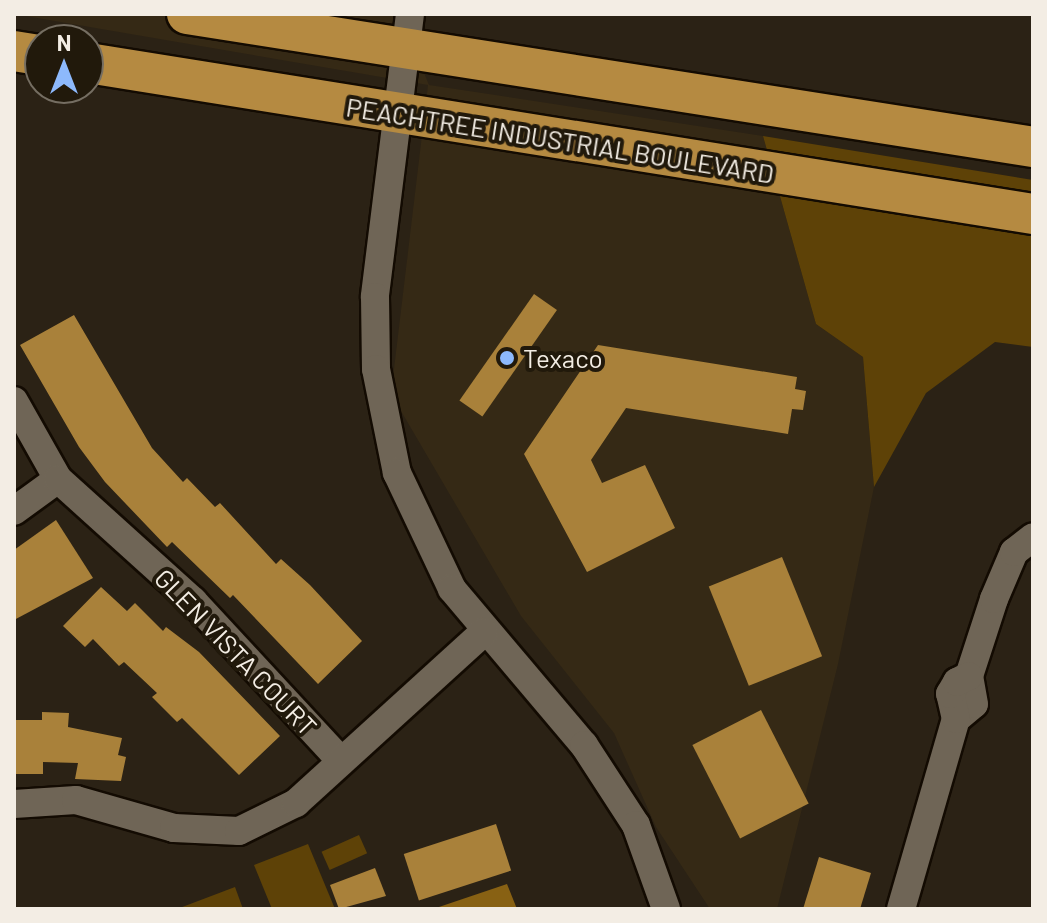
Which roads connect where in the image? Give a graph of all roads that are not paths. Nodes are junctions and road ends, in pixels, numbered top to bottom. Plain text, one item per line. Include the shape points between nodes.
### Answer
1 (187, 14) edge
2 (408, 31) edge
3 (104, 66) edge
4 (399, 114) junction
5 (1033, 147) edge
6 (1033, 214) edge
7 (14, 401) edge
8 (58, 479) junction
9 (14, 511) edge
10 (1033, 537) edge
11 (484, 632) junction
12 (341, 761) junction
13 (14, 804) edge
14 (666, 909) edge
15 (901, 909) edge

1 - 2 highway
2 - 4 street
2 - 5 highway
3 - 4 highway, PEACHTREE INDUSTRIAL BOULEVARD
4 - 6 highway, PEACHTREE INDUSTRIAL BOULEVARD
4 - 11 street via 375,297 376,369 397,473 452,589
7 - 8 street, GLEN VISTA COURT
8 - 9 street
8 - 12 street, GLEN VISTA COURT via 193,601
10 - 15 street via 1014,552 969,676 974,704 956,719
11 - 12 street
11 - 14 street via 593,759 636,825
12 - 13 street via 296,803 239,831 174,828 76,800

